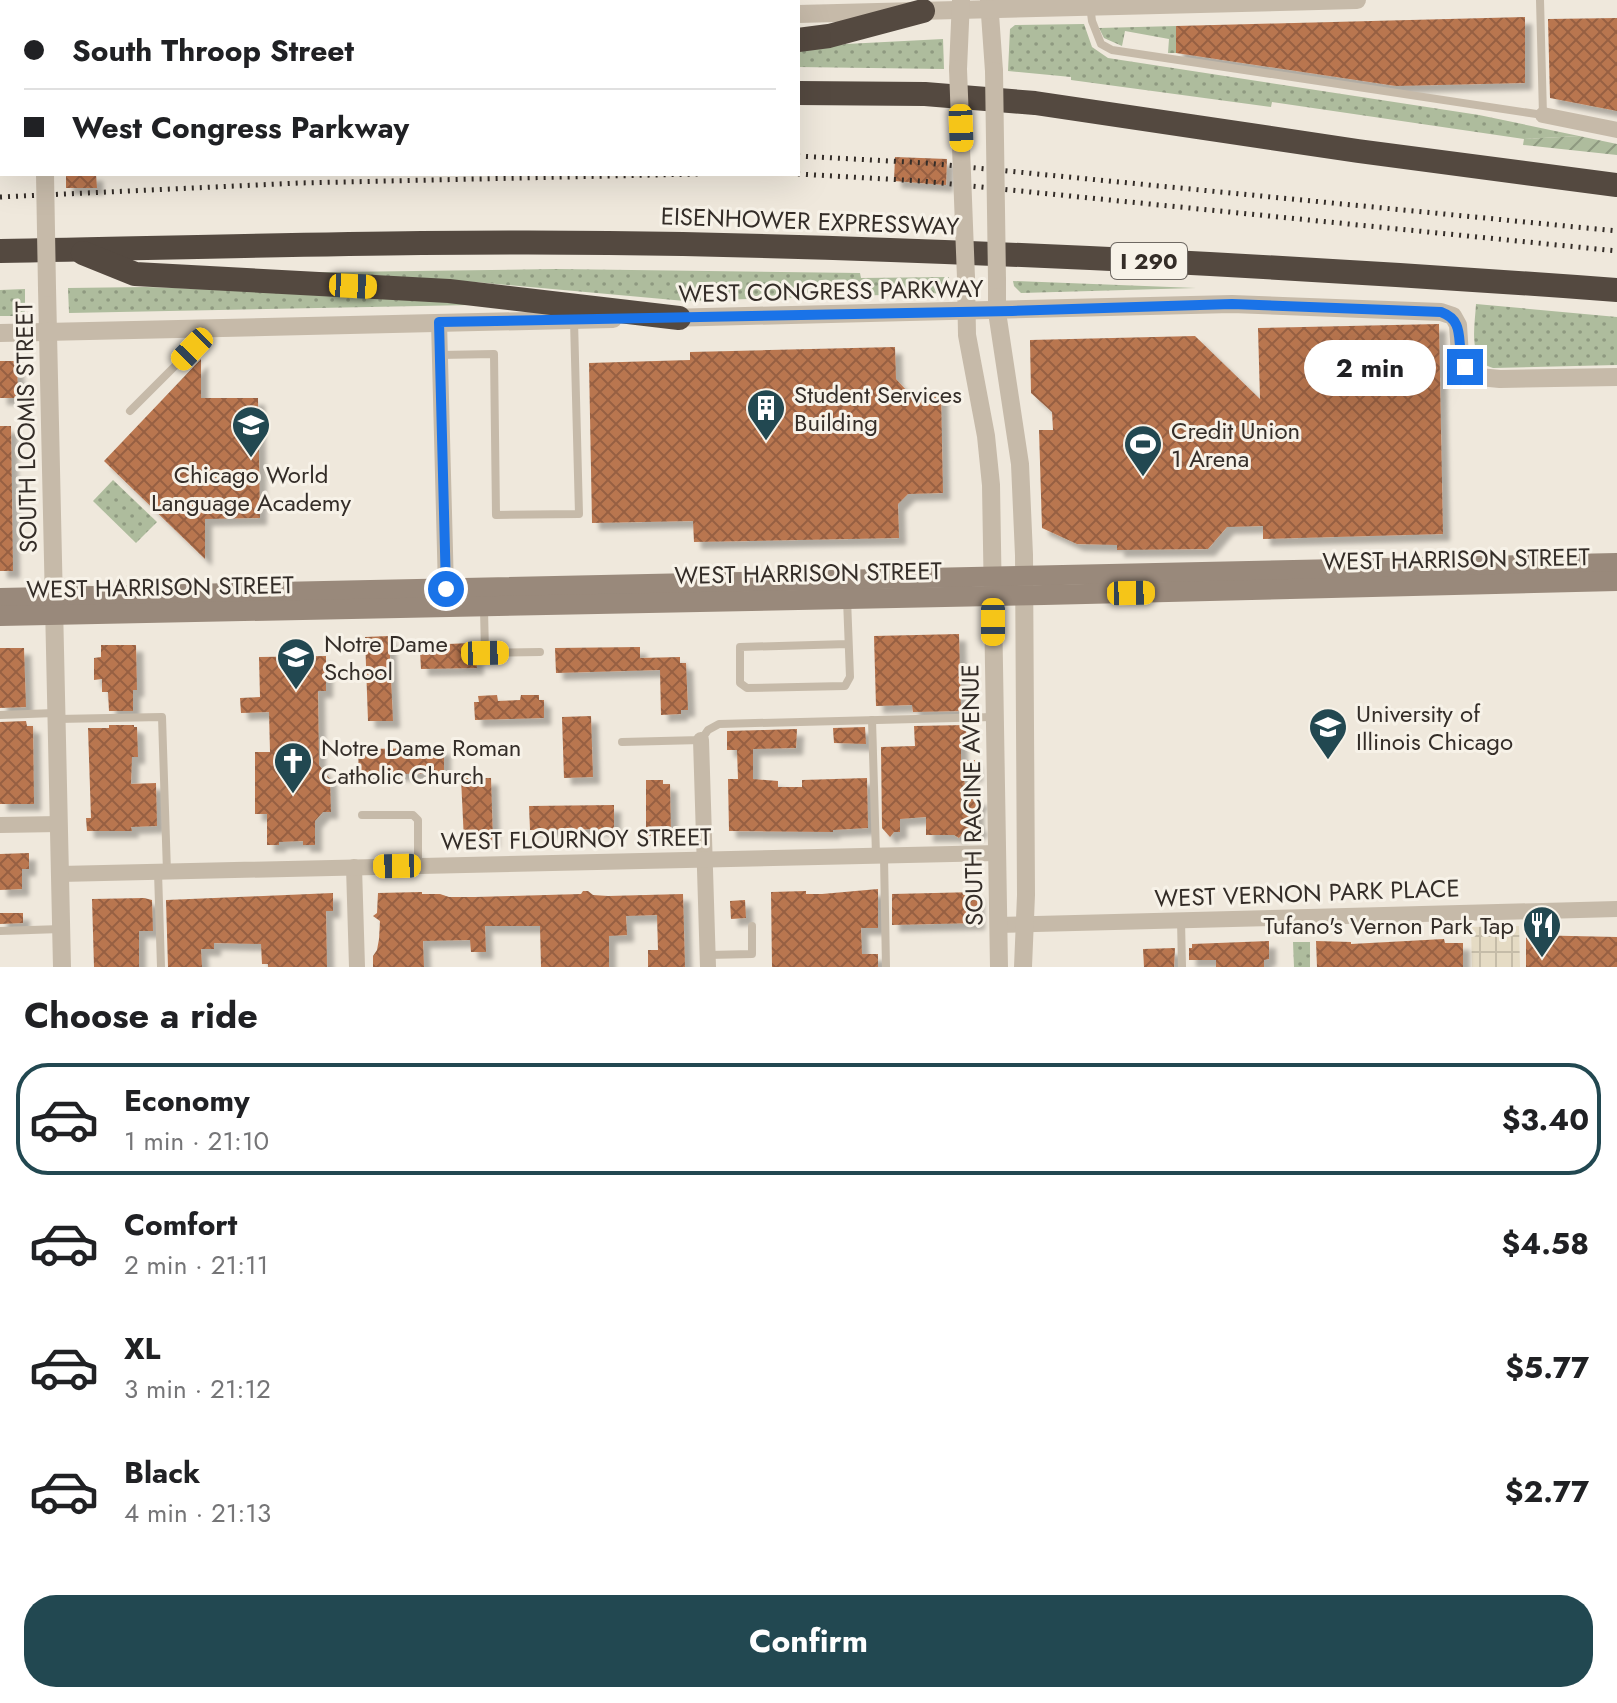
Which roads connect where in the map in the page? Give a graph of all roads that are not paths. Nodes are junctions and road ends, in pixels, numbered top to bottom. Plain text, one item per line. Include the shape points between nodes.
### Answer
1 (1332, 0) edge
2 (1357, 0) edge
3 (1540, 0) edge
4 (1115, 3) edge
5 (1089, 4) edge
6 (961, 5) edge
7 (990, 5) edge
8 (1023, 5) edge
9 (923, 11) junction
10 (800, 14) edge
11 (800, 40) edge
12 (800, 93) edge
13 (1543, 115) junction
14 (1617, 130) edge
15 (45, 176) edge
16 (1617, 185) edge
17 (73, 250) junction
18 (0, 251) edge
19 (1617, 290) edge
20 (966, 312) junction
21 (997, 312) junction
22 (679, 318) junction
23 (574, 320) junction
24 (439, 322) junction
25 (191, 329) junction
26 (48, 332) junction
27 (0, 333) edge
28 (440, 355) junction
29 (1617, 377) edge
30 (130, 411) dead end
31 (1617, 563) edge
32 (1617, 581) edge
33 (1025, 585) junction
34 (992, 586) junction
35 (446, 589) junction
36 (484, 597) junction
37 (0, 598) edge
38 (846, 598) junction
39 (54, 606) junction
40 (0, 616) edge
41 (848, 644) junction
42 (540, 652) dead end
43 (0, 715) edge
44 (57, 716) junction
45 (994, 717) junction
46 (872, 720) junction
47 (701, 740) junction
48 (622, 742) dead end
49 (362, 815) dead end
50 (59, 824) junction
51 (0, 825) edge
52 (997, 853) junction
53 (880, 857) junction
54 (704, 861) junction
55 (418, 866) junction
56 (354, 867) junction
57 (163, 872) junction
58 (60, 874) junction
59 (1617, 909) edge
60 (1181, 920) junction
61 (1025, 924) junction
62 (998, 925) junction
63 (752, 926) dead end
64 (61, 929) junction
65 (0, 931) edge
66 (708, 961) edge
67 (62, 967) edge
68 (161, 967) edge
69 (357, 967) edge
70 (886, 967) edge
71 (999, 967) edge
72 (1023, 967) edge
73 (1182, 967) edge

1 - 2 street
1 - 4 street
3 - 13 lane
4 - 5 street
5 - 8 street
5 - 13 lane via 1101,44 1112,50
6 - 7 street
6 - 9 street
6 - 20 street, SOUTH RACINE AVENUE, bridge via 958,69
7 - 8 street
7 - 21 street, bridge
9 - 10 street
9 - 11 highway
12 - 16 highway via 925,94 1035,103
13 - 14 street
15 - 26 street, SOUTH LOOMIS STREET, bridge
17 - 18 highway, EISENHOWER EXPRESSWAY / I 290
17 - 19 highway, EISENHOWER EXPRESSWAY / I 290 via 681,244 1247,265
17 - 22 highway via 135,274 460,291
20 - 21 street, WEST CONGRESS PARKWAY
20 - 22 street, WEST CONGRESS PARKWAY
20 - 34 street, SOUTH RACINE AVENUE via 988,452
21 - 29 street, WEST CONGRESS PARKWAY via 1232,304 1441,312 1453,316 1460,356 1479,377
21 - 33 street via 1020,464
22 - 23 street, WEST CONGRESS PARKWAY
23 - 24 street, WEST CONGRESS PARKWAY
23 - 28 lane via 579,514 496,515 494,354
24 - 25 street, WEST CONGRESS PARKWAY
24 - 28 street
25 - 26 street, WEST CONGRESS PARKWAY
25 - 30 lane via 192,349
26 - 27 street, WEST CONGRESS PARKWAY
26 - 39 street, SOUTH LOOMIS STREET
28 - 35 street
31 - 33 main road, WEST HARRISON STREET
32 - 33 main road, WEST HARRISON STREET
33 - 34 main road, WEST HARRISON STREET
33 - 61 street
34 - 36 main road, WEST HARRISON STREET
34 - 38 main road, WEST HARRISON STREET
34 - 45 street, SOUTH RACINE AVENUE
35 - 36 main road, WEST HARRISON STREET
35 - 39 main road, WEST HARRISON STREET
36 - 38 main road, WEST HARRISON STREET
36 - 39 main road, WEST HARRISON STREET
36 - 42 lane via 485,653
37 - 39 main road, WEST HARRISON STREET
38 - 41 lane
39 - 40 main road, WEST HARRISON STREET
39 - 44 street, SOUTH LOOMIS STREET
41 - 41 lane via 740,647 740,683 747,688 845,686 850,677
43 - 44 lane
44 - 50 street, SOUTH LOOMIS STREET
44 - 57 lane via 162,717
45 - 46 lane
45 - 52 street, SOUTH RACINE AVENUE
46 - 47 lane via 719,724
46 - 53 lane
47 - 48 lane
47 - 54 street
49 - 55 lane via 413,815 418,820
50 - 51 street
50 - 58 street, SOUTH LOOMIS STREET
52 - 53 street, WEST FLOURNOY STREET
52 - 62 street, SOUTH RACINE AVENUE
53 - 54 street, WEST FLOURNOY STREET
53 - 70 lane
54 - 55 street, WEST FLOURNOY STREET
54 - 66 street
55 - 56 street, WEST FLOURNOY STREET
56 - 57 street, WEST FLOURNOY STREET
56 - 69 street
57 - 58 street, WEST FLOURNOY STREET
57 - 68 lane
58 - 64 street, SOUTH LOOMIS STREET
59 - 60 street, WEST VERNON PARK PLACE
60 - 61 street, WEST VERNON PARK PLACE
60 - 73 lane
61 - 62 street, WEST VERNON PARK PLACE
61 - 72 street
62 - 71 street, SOUTH RACINE AVENUE
63 - 66 lane via 752,954
64 - 65 lane
64 - 67 street, SOUTH LOOMIS STREET

